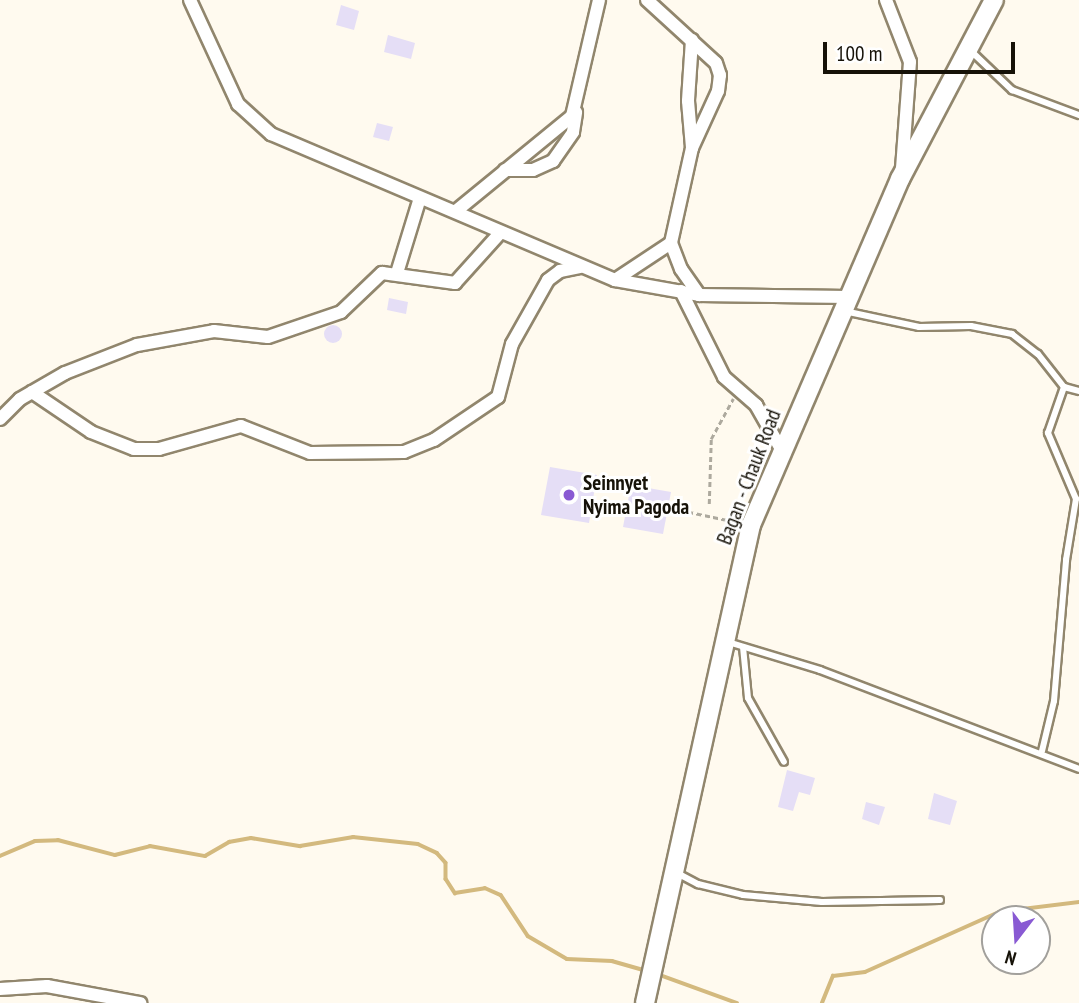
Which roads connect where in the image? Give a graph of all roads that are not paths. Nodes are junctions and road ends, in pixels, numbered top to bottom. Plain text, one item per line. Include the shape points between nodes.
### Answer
1 (190, 0) edge
2 (598, 0) edge
3 (647, 0) edge
4 (886, 0) edge
5 (994, 0) edge
6 (692, 40) junction
7 (967, 48) junction
8 (579, 98) junction
9 (1079, 115) edge
10 (692, 148) junction
11 (505, 170) junction
12 (900, 179) junction
13 (421, 198) junction
14 (456, 211) junction
15 (500, 233) junction
16 (671, 243) junction
17 (581, 267) junction
18 (397, 274) junction
19 (615, 280) junction
20 (681, 292) junction
21 (699, 295) junction
22 (845, 304) junction
23 (1064, 387) junction
24 (1079, 391) edge
25 (32, 392) junction
26 (0, 419) edge
27 (781, 449) junction
28 (723, 641) junction
29 (743, 647) junction
30 (1042, 751) junction
31 (784, 762) dead end
32 (1079, 769) edge
33 (673, 872) junction
34 (940, 900) dead end
35 (0, 989) edge
36 (139, 1003) edge
37 (645, 1003) edge

1 - 13 street via 238,104 253,120 271,134
2 - 8 street
3 - 6 street
4 - 12 street via 910,62
5 - 7 main road, Bagan - Chauk Road
6 - 10 street via 688,101
6 - 10 street via 716,63 720,75 718,91
7 - 9 lane via 1012,90
7 - 12 main road, Bagan - Chauk Road
8 - 11 street via 563,125
8 - 11 street via 573,132 553,161 533,170
10 - 16 street
11 - 14 street
12 - 22 main road, Bagan - Chauk Road
13 - 14 street
13 - 18 street
14 - 15 street
15 - 17 street
15 - 18 street via 455,284
16 - 19 street
16 - 21 street via 681,269
17 - 19 street
17 - 25 street via 560,271 548,280 512,344 498,397 434,440 404,452 310,453 241,426 159,449 134,449 91,432
18 - 25 street via 373,277 341,312 320,321 268,337 214,331 137,345 65,373
19 - 20 street
20 - 21 street
20 - 27 street via 724,377 756,405
21 - 22 street
22 - 23 lane via 919,327 971,326 1013,334 1038,354
22 - 27 main road, Bagan - Chauk Road
23 - 24 lane
23 - 30 lane via 1048,433 1076,499 1054,701
25 - 26 street
27 - 28 main road, Bagan - Chauk Road via 751,525
28 - 29 lane
28 - 33 main road, Bagan - Chauk Road
29 - 30 lane
29 - 31 lane via 748,698
30 - 32 lane
33 - 34 lane via 698,884 743,895 822,902
33 - 37 main road, Bagan - Chauk Road
35 - 36 street via 47,985

